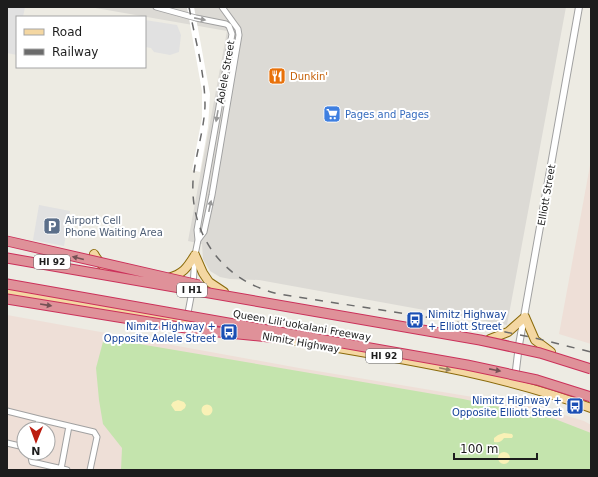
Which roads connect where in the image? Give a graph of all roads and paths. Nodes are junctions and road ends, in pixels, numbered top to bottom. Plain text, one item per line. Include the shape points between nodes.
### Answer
1 (156, 7) edge
2 (222, 7) edge
3 (579, 7) edge
4 (229, 50) junction
5 (236, 55) junction
6 (209, 170) junction
7 (216, 171) junction
8 (198, 240) junction
9 (7, 241) edge
10 (7, 254) edge
11 (94, 254) dead end
12 (195, 255) junction
13 (7, 258) edge
14 (112, 273) junction
15 (161, 280) junction
16 (7, 284) edge
17 (193, 286) junction
18 (7, 290) edge
19 (224, 292) junction
20 (7, 299) edge
21 (524, 317) junction
22 (186, 321) junction
23 (376, 322) junction
24 (490, 339) junction
25 (346, 345) junction
26 (519, 345) junction
27 (551, 352) junction
28 (591, 365) edge
29 (591, 369) edge
30 (514, 383) junction
31 (591, 398) edge
32 (591, 408) edge
33 (7, 411) edge
34 (39, 420) joint
35 (69, 426) junction
36 (32, 461) edge
37 (64, 469) edge
38 (90, 470) edge

1 -> 4 street, Aolele Street via 226,24 232,34
2 - 5 street, Aolele Street via 240,35
3 - 21 street, Elliott Street
4 - 5 street
4 -> 6 street, Aolele Street
5 - 7 street, Aolele Street
6 - 7 street
6 - 8 street, Aolele Street via 197,230
8 -> 7 street, Aolele Street via 204,232
8 - 12 street, Aolele Street
23 -> 9 highway, bridge via 173,280
10 - 14 main road, HI 92
11 - 14 main road via 104,268
12 - 15 main road via 187,268 178,275
12 - 17 street, Aolele Street
12 - 19 main road via 209,282
13 - 23 highway, Queen Liliʻuokalani Freeway / I H1, bridge
14 - 15 main road, HI 92
15 - 17 main road, HI 92
16 - 25 highway, Queen Liliʻuokalani Freeway, bridge
17 - 19 main road, HI 92
17 - 22 street, Aolele Street
18 - 22 main road, Nimitz Highway / HI 92
19 - 24 main road, HI 92
20 -> 25 highway, bridge via 198,330
21 - 24 main road via 508,332
21 - 26 street, Elliott Street
21 - 27 main road via 535,340
22 -> 30 main road, Nimitz Highway / HI 92 via 404,360
23 - 29 highway, Queen Liliʻuokalani Freeway / I H1, bridge via 540,353
24 - 26 main road, HI 92
25 -> 31 highway, Queen Liliʻuokalani Freeway, bridge via 504,372
26 - 27 main road, HI 92
26 - 30 street, Elliott Street
27 - 28 main road, HI 92
30 - 32 main road, Nimitz Highway / HI 92
33 - 34 street
34 - 35 street
35 - 37 street
35 - 38 street via 94,432 97,437
36 - 37 street

